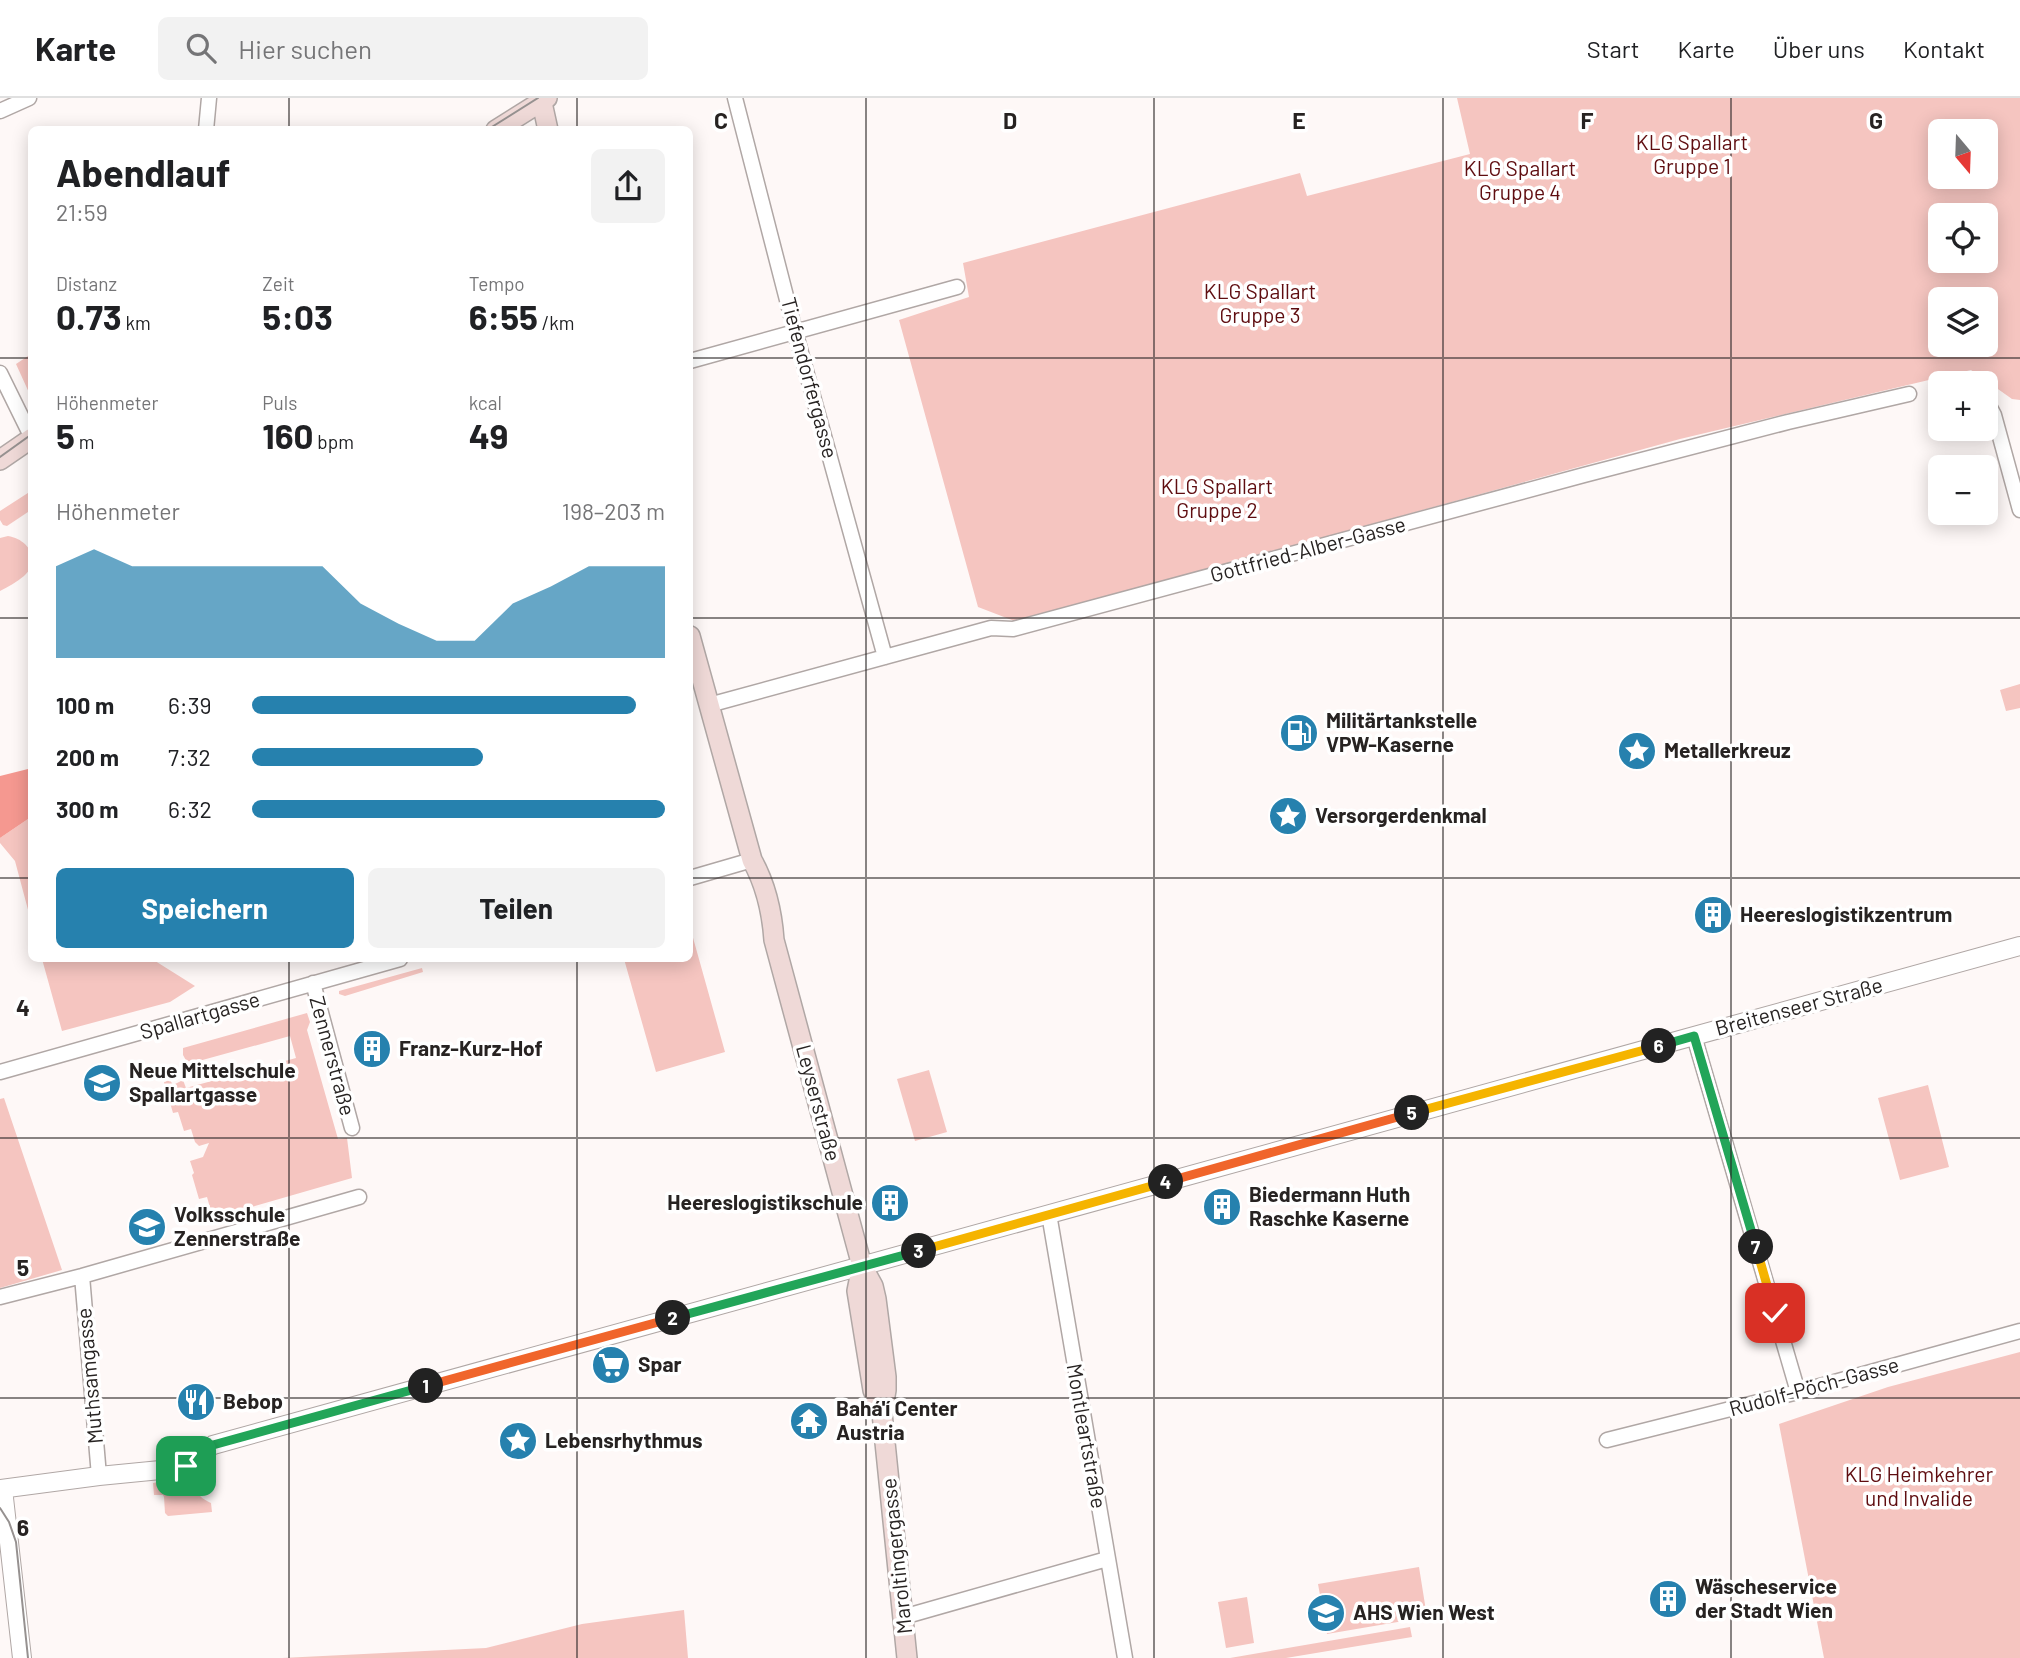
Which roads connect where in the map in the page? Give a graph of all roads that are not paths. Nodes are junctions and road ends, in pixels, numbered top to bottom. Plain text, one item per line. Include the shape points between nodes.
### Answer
1 (29, 98) edge
2 (209, 98) edge
3 (736, 98) edge
4 (543, 99) edge
5 (0, 111) edge
6 (206, 126) edge
7 (502, 126) edge
8 (547, 126) edge
9 (957, 286) dead end
10 (795, 331) junction
11 (693, 360) edge
12 (0, 373) edge
13 (1909, 394) dead end
14 (28, 430) edge
15 (1998, 430) edge
16 (28, 441) edge
17 (0, 460) edge
18 (2020, 510) edge
19 (693, 647) edge
20 (885, 657) junction
21 (709, 705) junction
22 (752, 860) junction
23 (693, 877) edge
24 (2020, 947) edge
25 (389, 962) edge
26 (313, 983) junction
27 (1694, 1036) junction
28 (0, 1072) edge
29 (352, 1128) dead end
30 (359, 1196) dead end
31 (1049, 1214) junction
32 (862, 1266) junction
33 (82, 1276) junction
34 (0, 1297) edge
35 (2020, 1331) edge
36 (1798, 1392) junction
37 (1607, 1440) dead end
38 (99, 1476) junction
39 (1, 1489) edge
40 (1107, 1559) junction
41 (903, 1617) junction
42 (22, 1658) edge
43 (907, 1658) edge
44 (1125, 1658) edge

1 - 5 street
2 - 6 street
3 - 10 street, Tiefendorfergasse
4 - 7 main road
4 - 8 main road
9 - 10 street
10 - 11 street
10 - 20 street, Tiefendorfergasse
12 - 14 street
13 - 20 street, Gottfried-Alber-Gasse via 1584,475 1013,629 991,628
15 - 18 street
16 - 17 main road
19 - 21 main road, Leyserstraße
20 - 21 street, Gottfried-Alber-Gasse
21 - 22 main road, Leyserstraße
22 - 23 street
22 - 32 main road, Leyserstraße via 750,877 761,920 774,940
24 - 27 street, Breitenseer Straße
25 - 26 street, Spallartgasse
26 - 28 street, Spallartgasse
26 - 29 street, Zennerstraße
27 - 31 street, Breitenseer Straße
27 - 36 street
30 - 33 street
31 - 32 street, Breitenseer Straße
31 - 40 street, Montleartstraße
32 - 38 street, Breitenseer Straße via 213,1445 181,1468
32 - 41 main road, Maroltingergasse via 876,1299 886,1377 882,1413
33 - 34 street
33 - 38 street, Muthsamgasse
35 - 36 street, Rudolf-Pöch-Gasse
36 - 37 street, Rudolf-Pöch-Gasse
38 - 39 street, Breitenseer Straße
39 - 42 street
40 - 41 street
40 - 44 street, Montleartstraße
41 - 43 main road, Maroltingergasse

